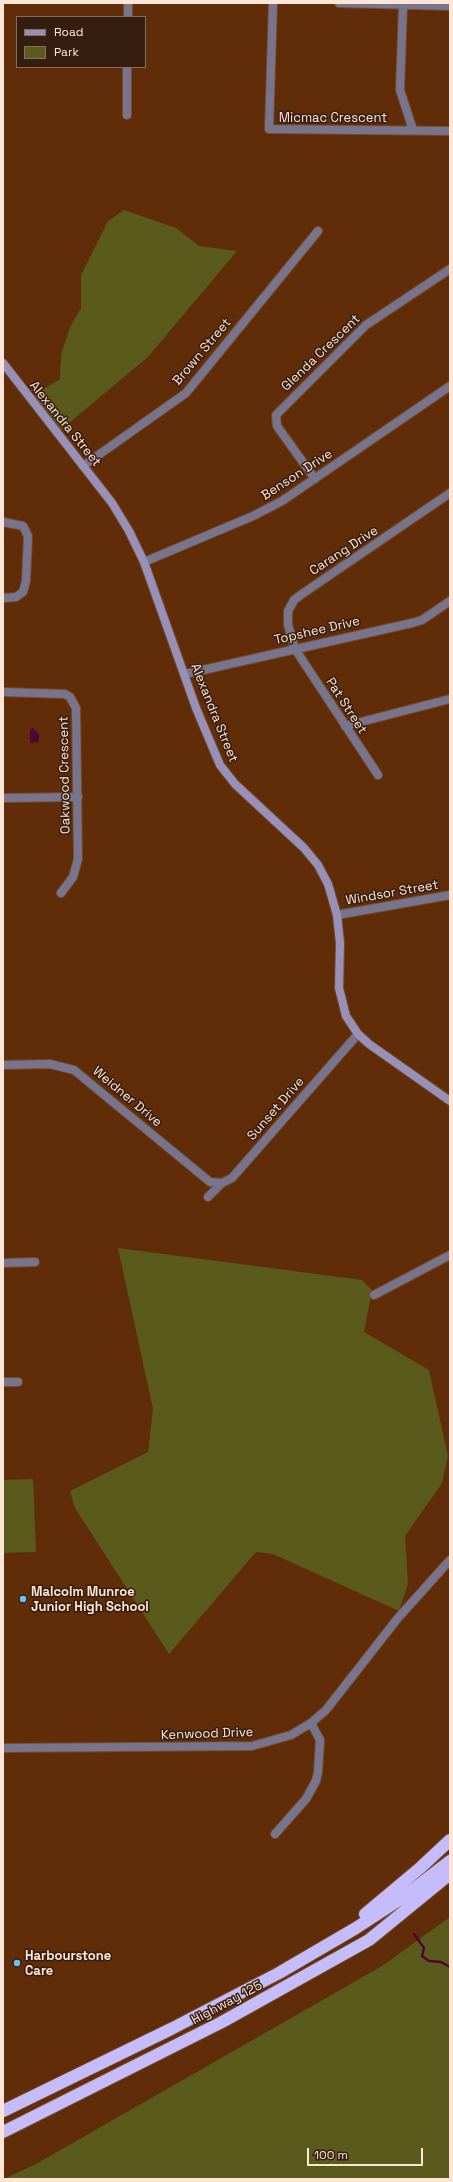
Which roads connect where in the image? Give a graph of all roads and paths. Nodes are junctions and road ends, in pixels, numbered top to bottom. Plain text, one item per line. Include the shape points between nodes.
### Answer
1 (128, 3) edge
2 (273, 3) edge
3 (339, 3) edge
4 (388, 4) edge
5 (404, 6) junction
6 (450, 6) edge
7 (128, 16) edge
8 (127, 68) edge
9 (127, 115) dead end
10 (413, 130) junction
11 (450, 131) edge
12 (318, 231) dead end
13 (450, 269) edge
14 (3, 363) edge
15 (450, 386) edge
16 (83, 466) junction
17 (315, 479) junction
18 (450, 494) edge
19 (3, 522) edge
20 (144, 562) junction
21 (3, 598) edge
22 (450, 601) edge
23 (295, 649) junction
24 (185, 674) junction
25 (3, 692) edge
26 (450, 699) edge
27 (345, 726) junction
28 (378, 775) dead end
29 (78, 797) junction
30 (3, 798) edge
31 (61, 894) dead end
32 (450, 895) edge
33 (337, 915) junction
34 (358, 1034) junction
35 (3, 1066) edge
36 (450, 1101) edge
37 (222, 1184) junction
38 (208, 1197) dead end
39 (450, 1255) edge
40 (35, 1262) dead end
41 (3, 1263) edge
42 (374, 1296) dead end
43 (3, 1382) edge
44 (18, 1382) dead end
45 (450, 1560) edge
46 (311, 1724) junction
47 (3, 1748) edge
48 (275, 1834) dead end
49 (450, 1840) edge
50 (450, 1861) edge
51 (450, 1874) edge
52 (279, 1973) junction
53 (3, 2111) edge
54 (3, 2132) edge

1 - 7 street
2 - 10 street, Micmac Crescent via 269,129
3 - 4 street
4 - 5 street
5 - 6 street
5 - 10 street via 400,90
8 - 9 street
10 - 11 street, Micmac Crescent
12 - 16 street, Brown Street via 186,393
13 - 17 street, Glenda Crescent via 366,325 276,415 277,426
14 - 16 main road, Alexandra Street
15 - 17 street, Benson Drive
16 - 20 main road, Alexandra Street via 112,503
17 - 20 street, Benson Drive via 253,516
18 - 23 street, Carang Drive via 294,600 288,610 287,620
19 - 21 street via 22,526 28,536 26,581 23,592 16,597
20 - 24 main road, Alexandra Street
22 - 23 street, Topshee Drive via 422,620
23 - 24 street, Topshee Drive
23 - 27 street, Pat Street
24 - 33 main road, Alexandra Street via 220,765 235,784 290,833 318,865 328,884
25 - 29 street, Oakwood Crescent via 58,692 65,694 74,702 77,722
26 - 27 street
27 - 28 street, Pat Street
29 - 30 street
29 - 31 street, Oakwood Crescent via 78,866
32 - 33 street, Windsor Street
33 - 34 main road, Alexandra Street via 340,996 346,1016
34 - 36 main road, Alexandra Street via 382,1055
34 - 37 street, Sunset Drive via 232,1178
35 - 37 street, Weidner Drive via 50,1064 74,1070 210,1182
37 - 38 street, Sunset Drive
39 - 42 street
40 - 41 street
43 - 44 street
45 - 46 street, Kenwood Drive via 398,1618 326,1710
46 - 47 street, Kenwood Drive via 280,1740 252,1746
46 - 48 street via 320,1740 316,1781 306,1799
49 - 52 highway via 381,1902
50 - 52 highway, Highway 125 via 402,1898
51 - 54 highway, Highway 125 via 369,1940 228,2019
52 - 53 highway, Highway 125

